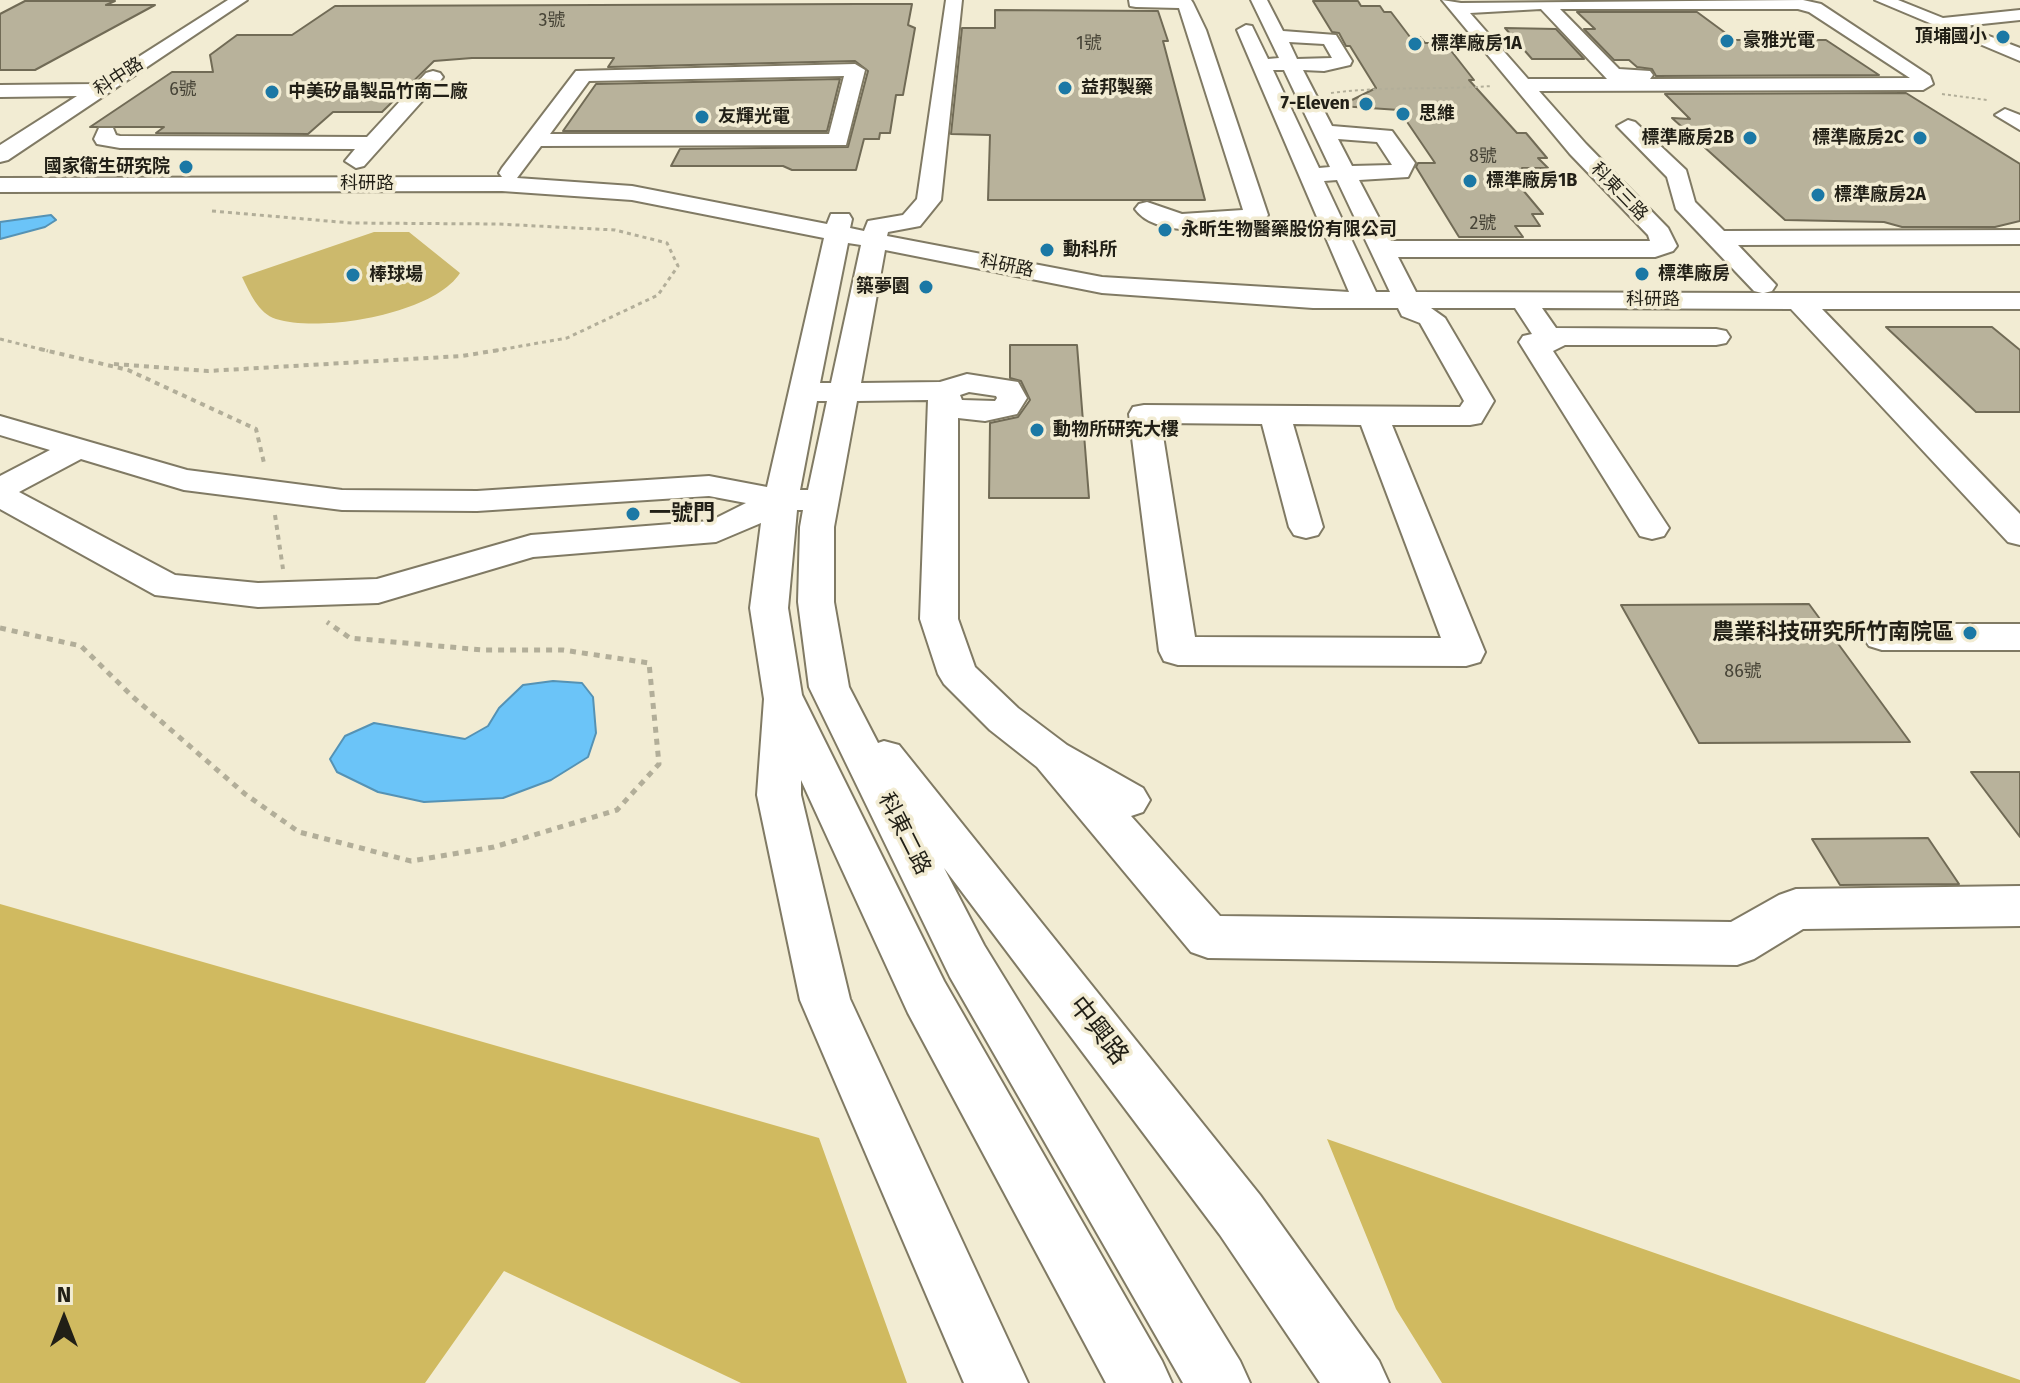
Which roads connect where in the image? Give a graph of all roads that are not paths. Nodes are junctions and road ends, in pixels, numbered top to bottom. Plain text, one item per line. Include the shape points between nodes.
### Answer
1 (210, 0) edge
2 (239, 0) edge
3 (954, 0) edge
4 (1259, 0) edge
5 (1883, 0) edge
6 (1136, 2) dead end
7 (1551, 11) junction
8 (1456, 14) edge
9 (2020, 15) edge
10 (1522, 20) dead end
11 (1939, 23) junction
12 (1223, 26) junction
13 (1277, 36) junction
14 (2020, 55) edge
15 (1577, 63) dead end
16 (1603, 63) junction
17 (1261, 64) junction
18 (1291, 64) junction
19 (1664, 75) dead end
20 (433, 77) dead end
21 (1512, 85) junction
22 (100, 90) junction
23 (0, 91) edge
24 (63, 91) junction
25 (569, 96) junction
26 (600, 96) dead end
27 (21, 118) dead end
28 (1628, 126) dead end
29 (106, 132) dead end
30 (1325, 132) junction
31 (536, 140) junction
32 (372, 143) junction
33 (0, 155) edge
34 (345, 173) junction
35 (510, 173) junction
36 (1310, 174) junction
37 (1346, 174) junction
38 (0, 175) edge
39 (0, 185) edge
40 (1147, 209) dead end
41 (838, 226) junction
42 (876, 233) junction
43 (2020, 237) edge
44 (1716, 238) junction
45 (1384, 249) junction
46 (1763, 285) junction
47 (2020, 285) edge
48 (1363, 292) junction
49 (1406, 292) junction
50 (1523, 300) junction
51 (1799, 301) junction
52 (2020, 301) edge
53 (1547, 336) junction
54 (1716, 337) dead end
55 (801, 392) junction
56 (843, 392) junction
57 (1275, 415) junction
58 (1373, 415) junction
59 (0, 425) edge
60 (78, 448) junction
61 (0, 489) edge
62 (0, 495) edge
63 (511, 499) junction
64 (781, 500) junction
65 (822, 500) junction
66 (1306, 527) dead end
67 (1652, 528) dead end
68 (2020, 534) edge
69 (492, 558) junction
70 (1882, 637) dead end
71 (2020, 637) edge
72 (806, 691) junction
73 (1052, 756) junction
74 (1128, 800) dead end
75 (2020, 906) edge
76 (996, 1383) edge
77 (1140, 1383) edge
78 (1218, 1383) edge
79 (1357, 1383) edge

1 - 24 street, 科中路
2 - 22 street, 科中路
3 - 42 street via 929,200 911,221
4 - 13 street
5 - 11 street
6 - 12 street via 1185,3
7 - 8 street
7 - 10 street
7 - 16 street
7 - 21 street via 1798,4 1815,8 1920,76 1923,84
8 - 21 street, 科東三路
9 - 11 street
11 - 14 street
12 - 17 street
12 - 40 street via 1256,215 1235,221 1168,220
13 - 18 street
13 - 18 street via 1330,39 1343,61
15 - 16 street
16 - 19 street via 1614,75
17 - 18 street
17 - 36 street
18 - 30 street
20 - 32 street
21 - 45 street, 科東三路 via 1659,233 1664,246
22 - 24 street
22 - 33 street, 科中路
23 - 24 street
24 - 27 street, 科中路
25 - 26 street
25 - 31 street
25 - 31 street via 583,75 855,70 841,96 838,140
28 - 44 street via 1678,175 1684,204
29 - 32 street via 105,139 120,142
30 - 37 street
30 - 37 street via 1384,136 1404,163 1400,172
31 - 35 street
32 - 34 street
34 - 35 street, 科研路
34 - 38 street, 科研路
35 - 41 street, 科研路 via 644,183
36 - 37 street
36 - 48 street
37 - 45 street
39 - 41 street, 科研路 via 502,184 632,193
41 - 42 street, 科研路
41 - 55 street, 科東二路
42 - 48 street, 科研路 via 1102,285 1313,300
42 - 56 street, 科東二路
43 - 44 street
44 - 46 street
45 - 49 street
46 - 47 street, 科研路
46 - 49 street, 科研路
48 - 49 street, 科研路
49 - 50 street, 科研路
49 - 58 street via 1412,310 1431,318 1479,401 1470,416
50 - 51 street, 科研路
50 - 53 street
51 - 52 street, 科研路
51 - 68 street
53 - 54 street
53 - 67 street via 1552,343 1533,342
55 - 56 street
55 - 64 street, 科東二路
56 - 65 street, 科東二路
56 - 73 street via 943,391 939,619 958,674
57 - 58 street
57 - 58 street via 1144,414 1178,651 1466,652
57 - 66 street
59 - 60 street
60 - 61 street
60 - 63 street via 184,480 342,500
62 - 69 street via 168,586 258,595 378,591
63 - 64 street via 709,486
63 - 69 street
64 - 65 street
64 - 69 street via 716,531 531,546
64 - 72 street, 科東二路 via 769,608
65 - 72 street, 科東二路
70 - 71 street
72 - 76 street via 779,795 825,1000
72 - 77 street, 科東二路 via 926,997
72 - 78 street, 科東二路
72 - 79 street, 中興路 via 1240,1215
73 - 74 street
73 - 75 street via 1208,937 1737,944 1796,909

